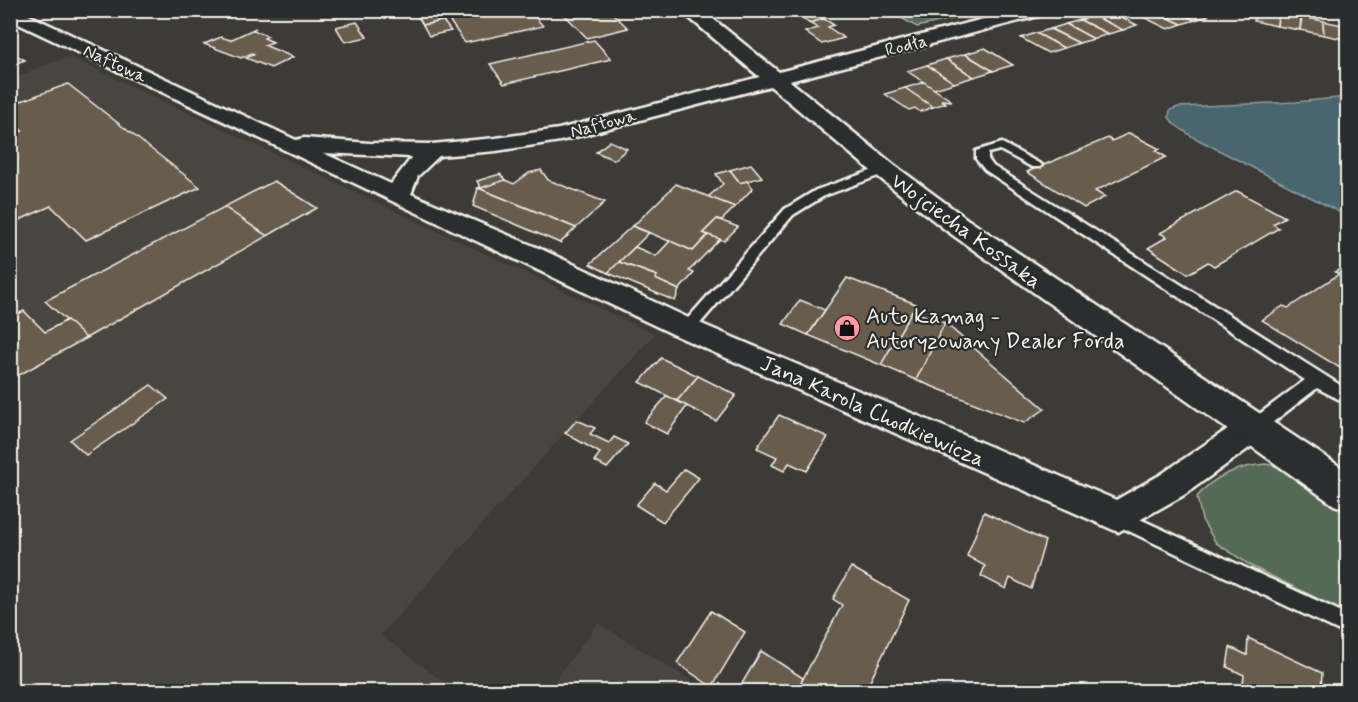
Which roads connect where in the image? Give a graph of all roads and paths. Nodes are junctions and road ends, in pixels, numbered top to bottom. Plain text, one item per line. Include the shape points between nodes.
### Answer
1 (689, 10) edge
2 (1040, 10) edge
3 (10, 13) edge
4 (771, 78) junction
5 (286, 143) junction
6 (431, 152) junction
7 (1036, 165) dead end
8 (885, 170) junction
9 (399, 197) junction
10 (687, 329) junction
11 (1316, 380) junction
12 (1347, 398) edge
13 (1252, 429) junction
14 (1347, 493) edge
15 (1119, 517) junction
16 (1347, 625) edge

1 - 4 street, Wojciecha Kossaka
2 - 4 street, Rodła
3 - 5 street, Naftowa
4 - 6 street, Naftowa via 560,135
4 - 8 street, Wojciecha Kossaka
5 - 6 street, Naftowa
5 - 9 street, Naftowa
6 - 9 street via 407,174
7 - 11 lane via 1002,146 982,151 982,159 989,168
8 - 10 lane via 820,193 789,212
8 - 13 street, Wojciecha Kossaka via 1003,257
9 - 10 street, Jana Karola Chodkiewicza
10 - 15 street, Jana Karola Chodkiewicza
11 - 12 lane
11 - 13 lane
13 - 14 street, Wojciecha Kossaka
13 - 15 street
15 - 16 lane, Jana Karola Chodkiewicza

